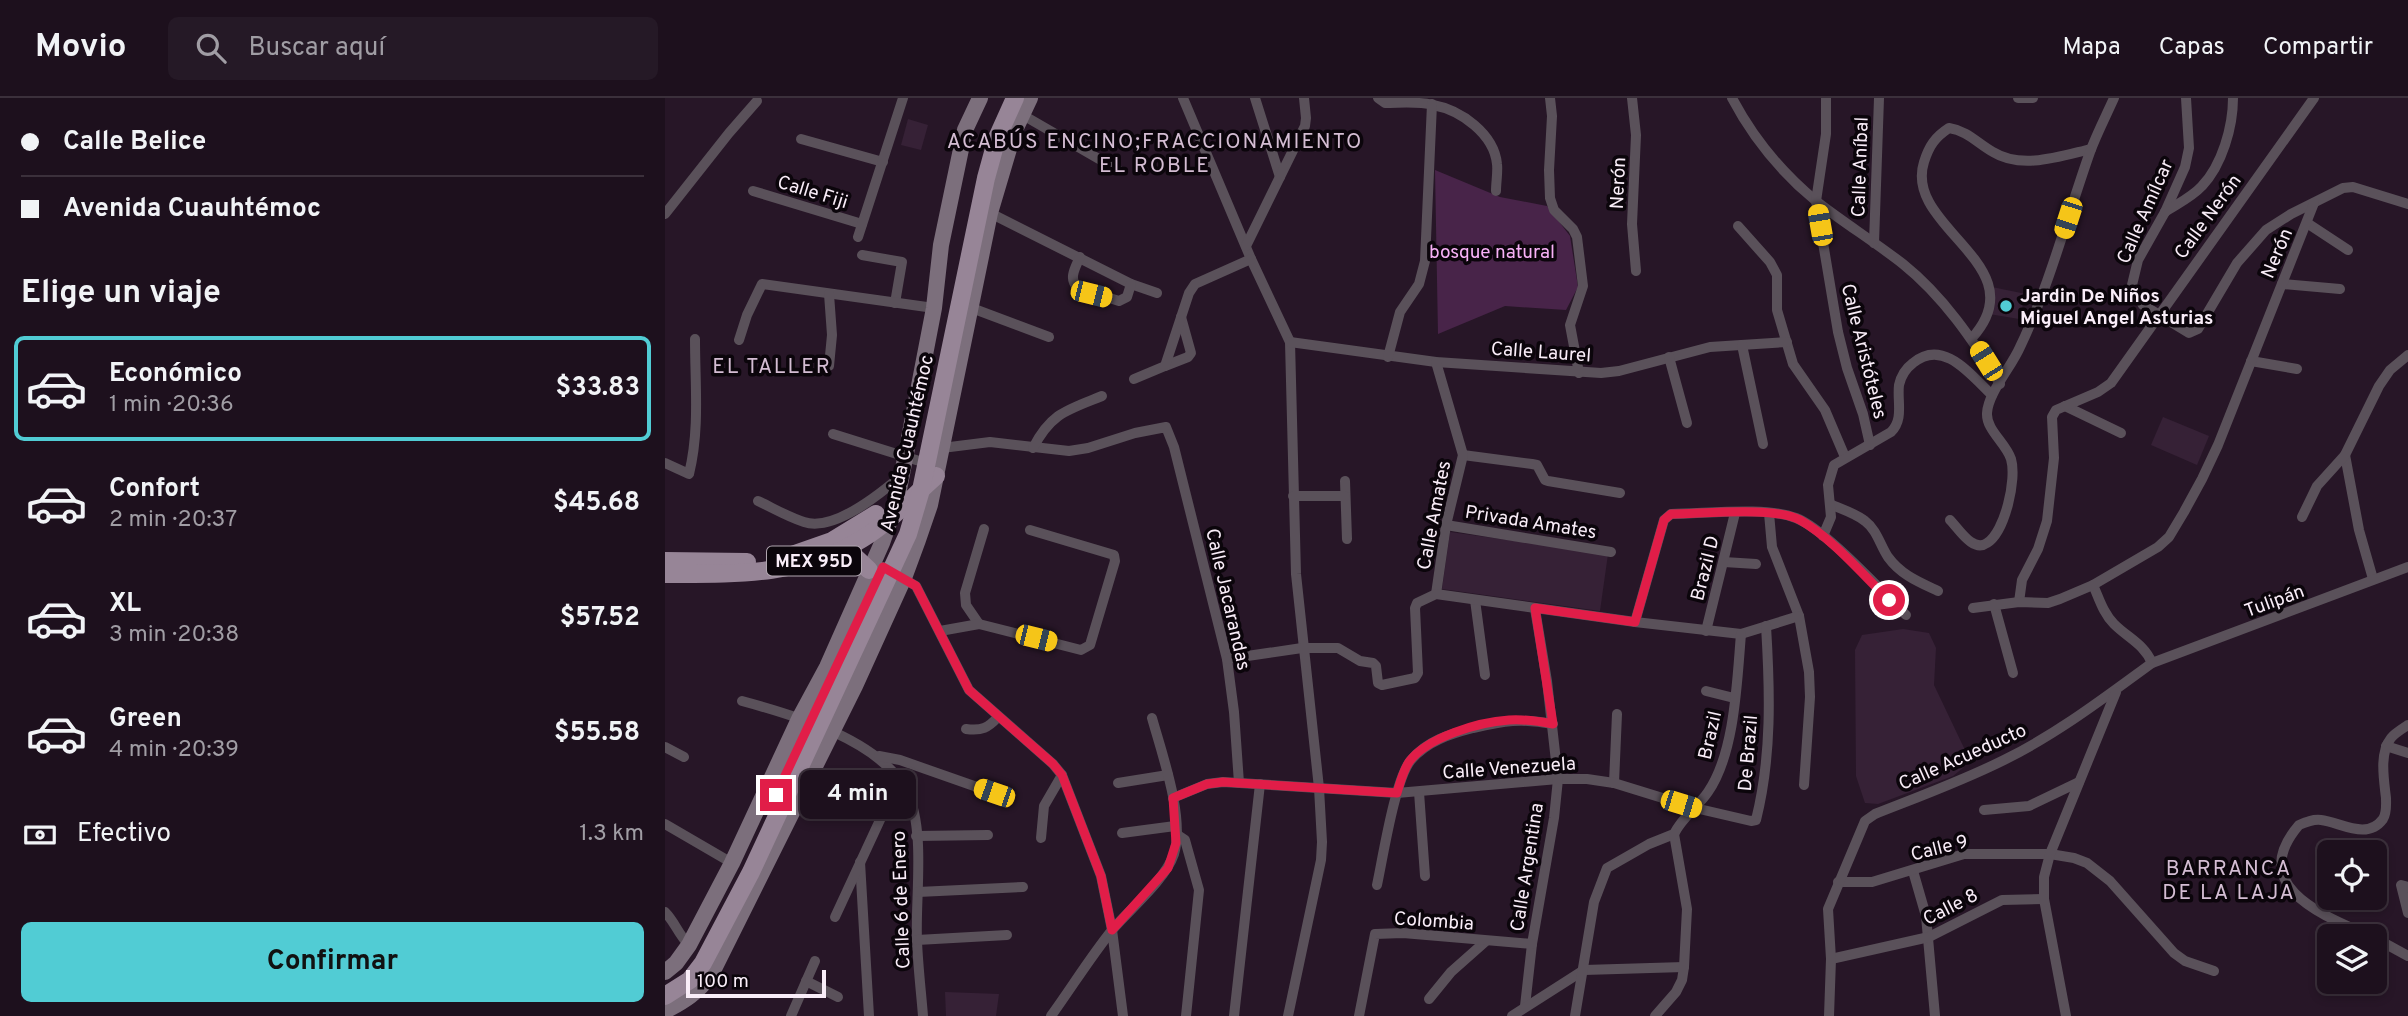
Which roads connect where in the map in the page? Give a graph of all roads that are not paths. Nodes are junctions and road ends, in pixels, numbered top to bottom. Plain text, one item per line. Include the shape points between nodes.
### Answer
1 (903, 98) edge
2 (980, 98) edge
3 (1004, 98) edge
4 (1030, 98) edge
5 (1183, 98) edge
6 (1255, 98) edge
7 (1304, 98) edge
8 (1378, 98) edge
9 (1550, 98) edge
10 (1632, 98) edge
11 (1732, 98) edge
12 (1826, 98) edge
13 (1879, 98) edge
14 (2018, 98) edge
15 (2033, 98) edge
16 (2114, 98) edge
17 (2186, 98) edge
18 (2233, 98) edge
19 (2314, 98) edge
20 (757, 101) dead end
21 (1432, 104) junction
22 (1018, 106) edge
23 (801, 139) dead end
24 (2091, 149) junction
25 (883, 162) junction
26 (1118, 170) dead end
27 (1280, 177) junction
28 (753, 191) dead end
29 (1496, 191) dead end
30 (1816, 201) junction
31 (2314, 203) junction
32 (2408, 204) edge
33 (2165, 212) junction
34 (990, 213) junction
35 (665, 214) edge
36 (2307, 223) junction
37 (862, 224) junction
38 (1738, 226) dead end
39 (858, 237) dead end
40 (1874, 243) junction
41 (1246, 246) junction
42 (2348, 250) dead end
43 (862, 256) dead end
44 (1080, 257) junction
45 (1251, 259) junction
46 (1636, 271) dead end
47 (1131, 284) junction
48 (2282, 284) junction
49 (2340, 289) dead end
50 (1157, 293) dead end
51 (829, 294) junction
52 (895, 303) junction
53 (934, 307) junction
54 (969, 307) junction
55 (1181, 316) junction
56 (2158, 316) junction
57 (1049, 337) dead end
58 (1972, 338) junction
59 (695, 339) dead end
60 (739, 341) dead end
61 (1290, 342) junction
62 (1787, 342) junction
63 (1742, 345) junction
64 (2408, 355) edge
65 (1388, 357) junction
66 (1669, 357) junction
67 (2251, 361) junction
68 (1436, 362) junction
69 (829, 366) dead end
70 (1165, 366) junction
71 (2297, 369) dead end
72 (1579, 373) junction
73 (1133, 379) dead end
74 (2000, 384) junction
75 (1992, 395) junction
76 (1102, 396) dead end
77 (2065, 406) junction
78 (1687, 423) dead end
79 (2121, 433) dead end
80 (833, 434) dead end
81 (1763, 444) dead end
82 (1870, 445) junction
83 (942, 448) junction
84 (1033, 448) junction
85 (1463, 455) junction
86 (2345, 455) junction
87 (1845, 457) junction
88 (665, 463) edge
89 (925, 465) junction
90 (1345, 481) dead end
91 (908, 491) junction
92 (1620, 493) dead end
93 (1293, 496) junction
94 (1345, 496) junction
95 (758, 501) dead end
96 (1830, 504) junction
97 (1735, 513) junction
98 (1769, 513) junction
99 (891, 517) junction
100 (2302, 517) dead end
101 (1950, 520) dead end
102 (1446, 525) junction
103 (985, 529) dead end
104 (1030, 530) dead end
105 (1823, 536) junction
106 (1347, 539) dead end
107 (839, 552) junction
108 (1611, 552) dead end
109 (665, 561) edge
110 (1724, 562) junction
111 (1756, 564) dead end
112 (2408, 566) edge
113 (887, 572) junction
114 (665, 574) edge
115 (2373, 579) junction
116 (2093, 585) junction
117 (1938, 591) dead end
118 (1436, 594) junction
119 (1475, 600) junction
120 (2019, 602) junction
121 (1994, 604) junction
122 (1535, 608) junction
123 (1973, 608) dead end
124 (1906, 615) dead end
125 (1799, 616) junction
126 (1635, 622) junction
127 (979, 624) junction
128 (1766, 626) junction
129 (940, 631) junction
130 (1706, 631) junction
131 (1741, 634) junction
132 (1302, 648) junction
133 (1227, 659) junction
134 (2152, 663) junction
135 (2013, 673) dead end
136 (1485, 675) dead end
137 (1706, 691) dead end
138 (2116, 691) junction
139 (1734, 698) junction
140 (742, 701) dead end
141 (1617, 713) dead end
142 (998, 717) junction
143 (1152, 718) dead end
144 (815, 724) junction
145 (1553, 724) junction
146 (2408, 725) edge
147 (966, 729) dead end
148 (665, 747) edge
149 (2386, 747) junction
150 (2408, 753) edge
151 (877, 755) junction
152 (684, 757) dead end
153 (1062, 775) junction
154 (1168, 775) junction
155 (899, 779) junction
156 (1558, 779) junction
157 (2079, 782) junction
158 (1118, 783) dead end
159 (1239, 783) junction
160 (1614, 783) junction
161 (1260, 784) junction
162 (1804, 785) dead end
163 (1319, 788) junction
164 (1419, 792) junction
165 (994, 793) dead end
166 (1397, 793) junction
167 (1173, 798) junction
168 (1695, 808) junction
169 (1984, 810) dead end
170 (665, 824) edge
171 (1176, 830) junction
172 (1122, 833) dead end
173 (1674, 834) junction
174 (988, 835) dead end
175 (916, 836) junction
176 (1041, 838) dead end
177 (2050, 855) junction
178 (860, 862) junction
179 (732, 863) junction
180 (1913, 871) junction
181 (1425, 876) dead end
182 (1838, 881) junction
183 (1377, 885) dead end
184 (1023, 887) dead end
185 (2408, 887) edge
186 (918, 892) junction
187 (2044, 899) junction
188 (748, 904) junction
189 (665, 912) edge
190 (2408, 913) edge
191 (835, 917) dead end
192 (727, 918) junction
193 (2343, 924) edge
194 (1112, 930) junction
195 (1007, 935) dead end
196 (1929, 937) junction
197 (917, 940) junction
198 (1486, 941) junction
199 (1532, 944) junction
200 (689, 945) junction
201 (2387, 945) edge
202 (2408, 956) edge
203 (1831, 959) junction
204 (815, 961) dead end
205 (1684, 967) junction
206 (1584, 970) junction
207 (2214, 971) dead end
208 (665, 972) edge
209 (806, 981) junction
210 (665, 984) edge
211 (665, 996) edge
212 (838, 997) dead end
213 (1429, 999) dead end
214 (1525, 1006) junction
215 (665, 1011) edge
216 (790, 1016) edge
217 (869, 1016) edge
218 (923, 1016) edge
219 (1051, 1016) edge
220 (1123, 1016) edge
221 (1186, 1016) edge
222 (1234, 1016) edge
223 (1288, 1016) edge
224 (1359, 1016) edge
225 (1512, 1016) edge
226 (1575, 1016) edge
227 (1654, 1016) edge
228 (1829, 1016) edge
229 (1935, 1016) edge
230 (2066, 1016) edge

1 - 25 street
2 - 53 street via 965,130 941,245
3 - 89 main road, Avenida Cuauhtémoc via 977,177
4 - 22 street
5 - 41 street
6 - 27 street
7 - 27 street via 1305,126
8 - 21 street via 1385,103
9 - 72 street via 1550,198 1553,210 1577,237 1583,286 1570,325
10 - 46 street, Nerón
11 - 30 street, Calle Aníbal via 1773,160
12 - 30 street, Calle Aristóteles
13 - 40 street, Calle Aníbal
14 - 15 street
16 - 24 street
17 - 33 street, Calle Amílcar via 2189,148
18 - 33 street via 2219,161 2202,186
19 - 56 street, Calle Nerón
20 - 35 street
21 - 29 street via 1461,116 1488,138 1497,165
21 - 65 street via 1425,261 1419,284 1400,312
22 - 26 street
22 - 34 street
22 - 89 main road, Avenida Cuauhtémoc via 997,138 986,178
23 - 25 street
24 - 58 street via 2032,161 2011,159 1995,154 1961,130 1949,128 1930,145 1923,166 1926,197 1976,260 1990,298 1982,327
24 - 74 street via 2045,288
25 - 37 street
27 - 41 street
28 - 37 street, Calle Fiji
30 - 40 street, Calle Aníbal
30 - 82 street, Calle Aristóteles via 1838,332
31 - 32 street via 2353,187
31 - 36 street, Nerón
31 - 56 street, Calle Amílcar via 2266,230 2237,263 2193,333
33 - 56 street, Calle Amílcar via 2138,260 2132,285 2143,305
34 - 44 street
34 - 54 street
36 - 42 street
36 - 48 street, Nerón
37 - 39 street
38 - 62 street via 1777,275 1777,310
40 - 58 street via 1925,284
41 - 45 street
43 - 52 street via 902,262
44 - 47 street
44 - 47 street via 1072,277 1078,288 1119,301 1127,297
45 - 55 street via 1195,284
45 - 61 street
47 - 50 street
48 - 49 street
48 - 67 street, Nerón
51 - 52 street
51 - 60 street via 762,284
51 - 69 street
52 - 53 street
53 - 89 street
54 - 57 street
54 - 83 street
55 - 70 street
55 - 70 street via 1191,353
56 - 77 street, Calle Nerón via 2111,383
58 - 74 street
59 - 88 street via 698,393 689,474
61 - 65 street, Calle Laurel
61 - 93 street
62 - 63 street, Calle Laurel
62 - 87 street via 1793,365 1825,411
63 - 66 street, Calle Laurel
63 - 81 street
64 - 86 street via 2379,386
65 - 68 street, Calle Laurel
66 - 72 street, Calle Laurel via 1619,371
66 - 78 street
67 - 71 street
67 - 116 street, Nerón via 2202,479 2169,537
68 - 72 street, Calle Laurel
68 - 85 street, Calle Amates
70 - 73 street
74 - 75 street
75 - 82 street via 1951,359 1933,352 1923,354 1903,374 1896,426
75 - 101 street via 1988,423 2013,468 2004,514 1993,538 1978,546
76 - 84 street via 1063,412 1043,429
77 - 79 street
77 - 120 street via 2052,417 2054,458 2047,521 2022,580
80 - 89 street
82 - 87 street
83 - 84 street via 990,442
83 - 89 street
84 - 133 street, Calle Jacarandas via 1088,448 1166,427
85 - 92 street via 1532,464 1548,481
85 - 102 street, Calle Amates
86 - 100 street via 2317,486
86 - 115 street
87 - 96 street via 1830,474
89 - 91 main road, Avenida Cuauhtémoc
89 - 113 street via 930,505
90 - 94 street
91 - 95 street via 829,520 806,523
91 - 99 main road, MEX 95D
91 - 109 main road, MEX 95D via 858,527 804,551 749,562
91 - 113 main road, Avenida Cuauhtémoc via 908,534
93 - 94 street
93 - 132 street
94 - 106 street
96 - 105 street via 1831,517
96 - 117 street via 1864,520 1900,570
97 - 98 street
97 - 110 street, Brazil D
97 - 126 street via 1666,516
98 - 105 street via 1799,519
98 - 125 street via 1772,547
99 - 107 main road, MEX 95D
99 - 113 street via 882,544
102 - 108 street, Privada Amates
102 - 118 street, Calle Amates
103 - 127 street via 965,593 966,605
104 - 127 street via 1115,555 1090,645 1081,650
105 - 124 street
107 - 113 main road
107 - 114 main road, MEX 95D via 778,570
110 - 111 street
110 - 130 street, Brazil D
112 - 115 street, Tulipán
113 - 129 street via 916,586
113 - 144 main road, Avenida Cuauhtémoc
113 - 144 street
115 - 134 street, Tulipán
116 - 120 street via 2048,603
116 - 134 street via 2105,613 2142,646
118 - 119 street
118 - 132 street via 1415,608 1415,678 1378,684 1373,663 1338,648
119 - 122 street
119 - 136 street
120 - 121 street
121 - 123 street
121 - 135 street
122 - 126 street
122 - 145 street, Calle Argentina
125 - 128 street
125 - 162 street via 1810,697
126 - 130 street
127 - 129 street
128 - 131 street
128 - 168 street, De Brazil via 1766,769 1756,820
129 - 142 street via 969,690
130 - 131 street
131 - 139 street, Brazil
132 - 133 street
132 - 163 street
133 - 159 street, Calle Jacarandas
134 - 138 street, Tulipán
137 - 139 street
138 - 157 street
138 - 182 street, Calle Acueducto via 2055,732 1973,775 1875,814 1860,829
139 - 168 street, Brazil via 1723,761 1709,792
140 - 144 street, Calle 6 de Enero
141 - 160 street
142 - 147 street via 982,730
142 - 153 street
143 - 154 street
144 - 151 street, Calle 6 de Enero
144 - 179 street
144 - 188 street
144 - 192 main road, Avenida Cuauhtémoc
144 - 210 main road, Avenida Cuauhtémoc via 697,953
145 - 156 street, Calle Argentina
145 - 166 street, Colombia via 1506,720 1448,734 1409,762
146 - 149 street via 2392,736
148 - 152 street
149 - 150 street
149 - 193 street via 2386,807 2375,826 2366,830 2321,820 2299,825 2286,846 2282,865 2286,881 2303,903
151 - 155 street, Calle 6 de Enero
151 - 165 street
153 - 176 street via 1044,806
153 - 194 street via 1101,876
154 - 158 street
154 - 167 street
155 - 175 street, Calle 6 de Enero via 913,807
155 - 178 street
156 - 160 street, Calle Venezuela
156 - 164 street, Calle Venezuela
156 - 199 street, Calle Argentina
157 - 169 street via 2029,806
157 - 177 street
159 - 161 street, Calle Venezuela
159 - 167 street, Calle Venezuela via 1207,784
160 - 168 street, Calle Venezuela
161 - 163 street, Calle Venezuela
161 - 222 street
163 - 166 street, Calle Venezuela
163 - 223 street via 1321,860
164 - 166 street, Calle Venezuela
164 - 181 street
166 - 183 street, Colombia
167 - 171 street
168 - 173 street, Brazil via 1680,821
170 - 179 street
171 - 172 street
171 - 194 street via 1168,868
171 - 221 street via 1185,840 1199,890
173 - 205 street via 1686,909
173 - 206 street, Brazil via 1607,868 1594,902
174 - 175 street
175 - 186 street, Calle 6 de Enero
177 - 180 street, Calle 9 via 1964,854
177 - 187 street via 2043,877
177 - 207 street, Calle 9 via 2087,863 2110,881 2174,953
178 - 191 street
178 - 217 street
179 - 200 street
180 - 182 street, Calle 9 via 1873,882
180 - 196 street
182 - 203 street via 1828,909
184 - 186 street
185 - 190 street via 2401,886
186 - 197 street, Calle 6 de Enero
187 - 196 street, Calle 8 via 2002,900
187 - 230 street
188 - 192 main road
188 - 215 street via 699,991
189 - 200 street
192 - 211 main road, Avenida Cuauhtémoc via 703,964 690,980
194 - 219 street
194 - 220 street
195 - 197 street
196 - 203 street, Calle 8
196 - 229 street
197 - 218 street, Calle 6 de Enero
198 - 199 street, Colombia
198 - 213 street
198 - 224 street, Colombia via 1375,934
199 - 214 street, Calle Argentina
200 - 208 street
201 - 202 street
203 - 228 street
204 - 209 street
205 - 206 street
205 - 227 street via 1676,992
206 - 214 street
206 - 226 street, Brazil
209 - 212 street
209 - 216 street
214 - 225 street

